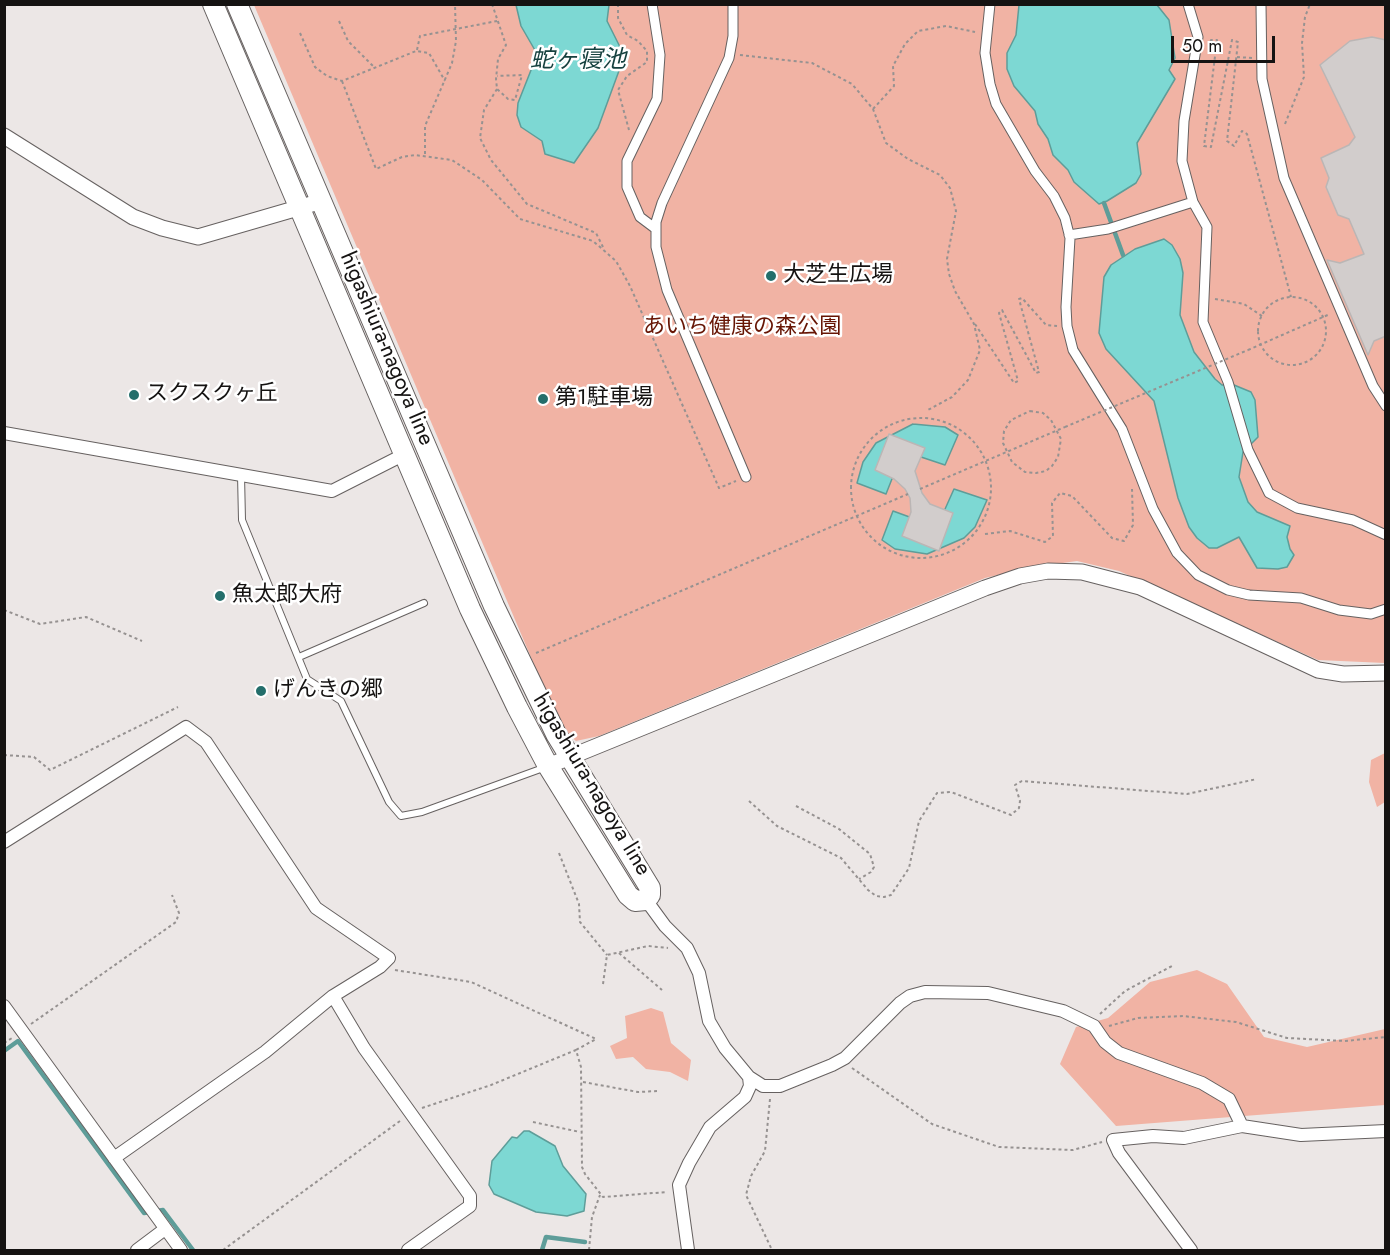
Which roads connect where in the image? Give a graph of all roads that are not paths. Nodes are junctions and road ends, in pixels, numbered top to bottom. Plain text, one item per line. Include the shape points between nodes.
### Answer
1 (213, 4) edge
2 (237, 4) edge
3 (652, 4) edge
4 (734, 4) edge
5 (990, 4) edge
6 (1188, 4) edge
7 (1261, 4) edge
8 (4, 136) edge
9 (322, 201) junction
10 (1193, 202) junction
11 (300, 209) junction
12 (656, 229) junction
13 (1069, 235) junction
14 (1386, 406) edge
15 (5, 435) edge
16 (405, 454) junction
17 (241, 475) junction
18 (746, 477) road end
19 (1386, 535) edge
20 (424, 603) dead end
21 (1386, 609) edge
22 (299, 657) junction
23 (1386, 673) edge
24 (570, 757) junction
25 (548, 766) junction
26 (4, 842) edge
27 (646, 900) junction
28 (333, 996) junction
29 (4, 1006) edge
30 (749, 1077) junction
31 (1242, 1126) junction
32 (1384, 1133) edge
33 (114, 1158) junction
34 (165, 1229) junction
35 (137, 1251) edge
36 (181, 1251) edge
37 (408, 1251) edge
38 (688, 1251) edge
39 (1191, 1251) edge

1 - 11 main road, higashiura-nagoya line
2 - 9 main road, higashiura-nagoya line
3 - 12 street via 660,55 657,99 627,161 627,187 640,217
4 - 12 street via 730,53 721,79 662,202
5 - 13 street via 985,34 996,104 1054,196
6 - 10 street via 1198,37 1184,121 1182,161
7 - 14 street via 1262,79 1284,178 1373,386
8 - 11 street via 133,217 198,237
9 - 11 street
9 - 24 main road, higashiura-nagoya line via 494,606
10 - 13 street via 1108,229
10 - 19 street via 1207,227 1203,322 1228,382 1248,450 1269,493 1297,508 1353,520
11 - 16 main road, higashiura-nagoya line
12 - 18 street via 656,248 667,290
13 - 21 street via 1067,326 1073,350 1122,429 1177,553 1198,575 1228,590 1301,598 1339,610 1371,614
15 - 17 street
16 - 17 street via 332,491
16 - 25 main road, higashiura-nagoya line via 491,655
17 - 22 lane via 242,520
20 - 22 lane
22 - 25 lane via 307,679 341,701 390,802 401,816
23 - 24 street via 1318,670 1140,587 1082,572 1048,571 985,588
24 - 25 street
24 - 27 main road, higashiura-nagoya line via 650,888
25 - 27 main road, higashiura-nagoya line via 628,895 635,901
26 - 28 street via 186,727 206,742 316,908 389,958
27 - 30 street via 687,948 699,973 709,1021
28 - 33 street via 265,1052
28 - 37 street via 364,1048 470,1196 470,1206
29 - 33 street
30 - 31 street via 770,1088 845,1058 910,996 925,992 988,993 1064,1011 1093,1026 1119,1053 1202,1083 1229,1099
30 - 38 street via 745,1097 710,1127 679,1185
31 - 32 street via 1301,1135
31 - 39 street via 1184,1138 1113,1140
33 - 34 street
34 - 35 street
34 - 36 street

